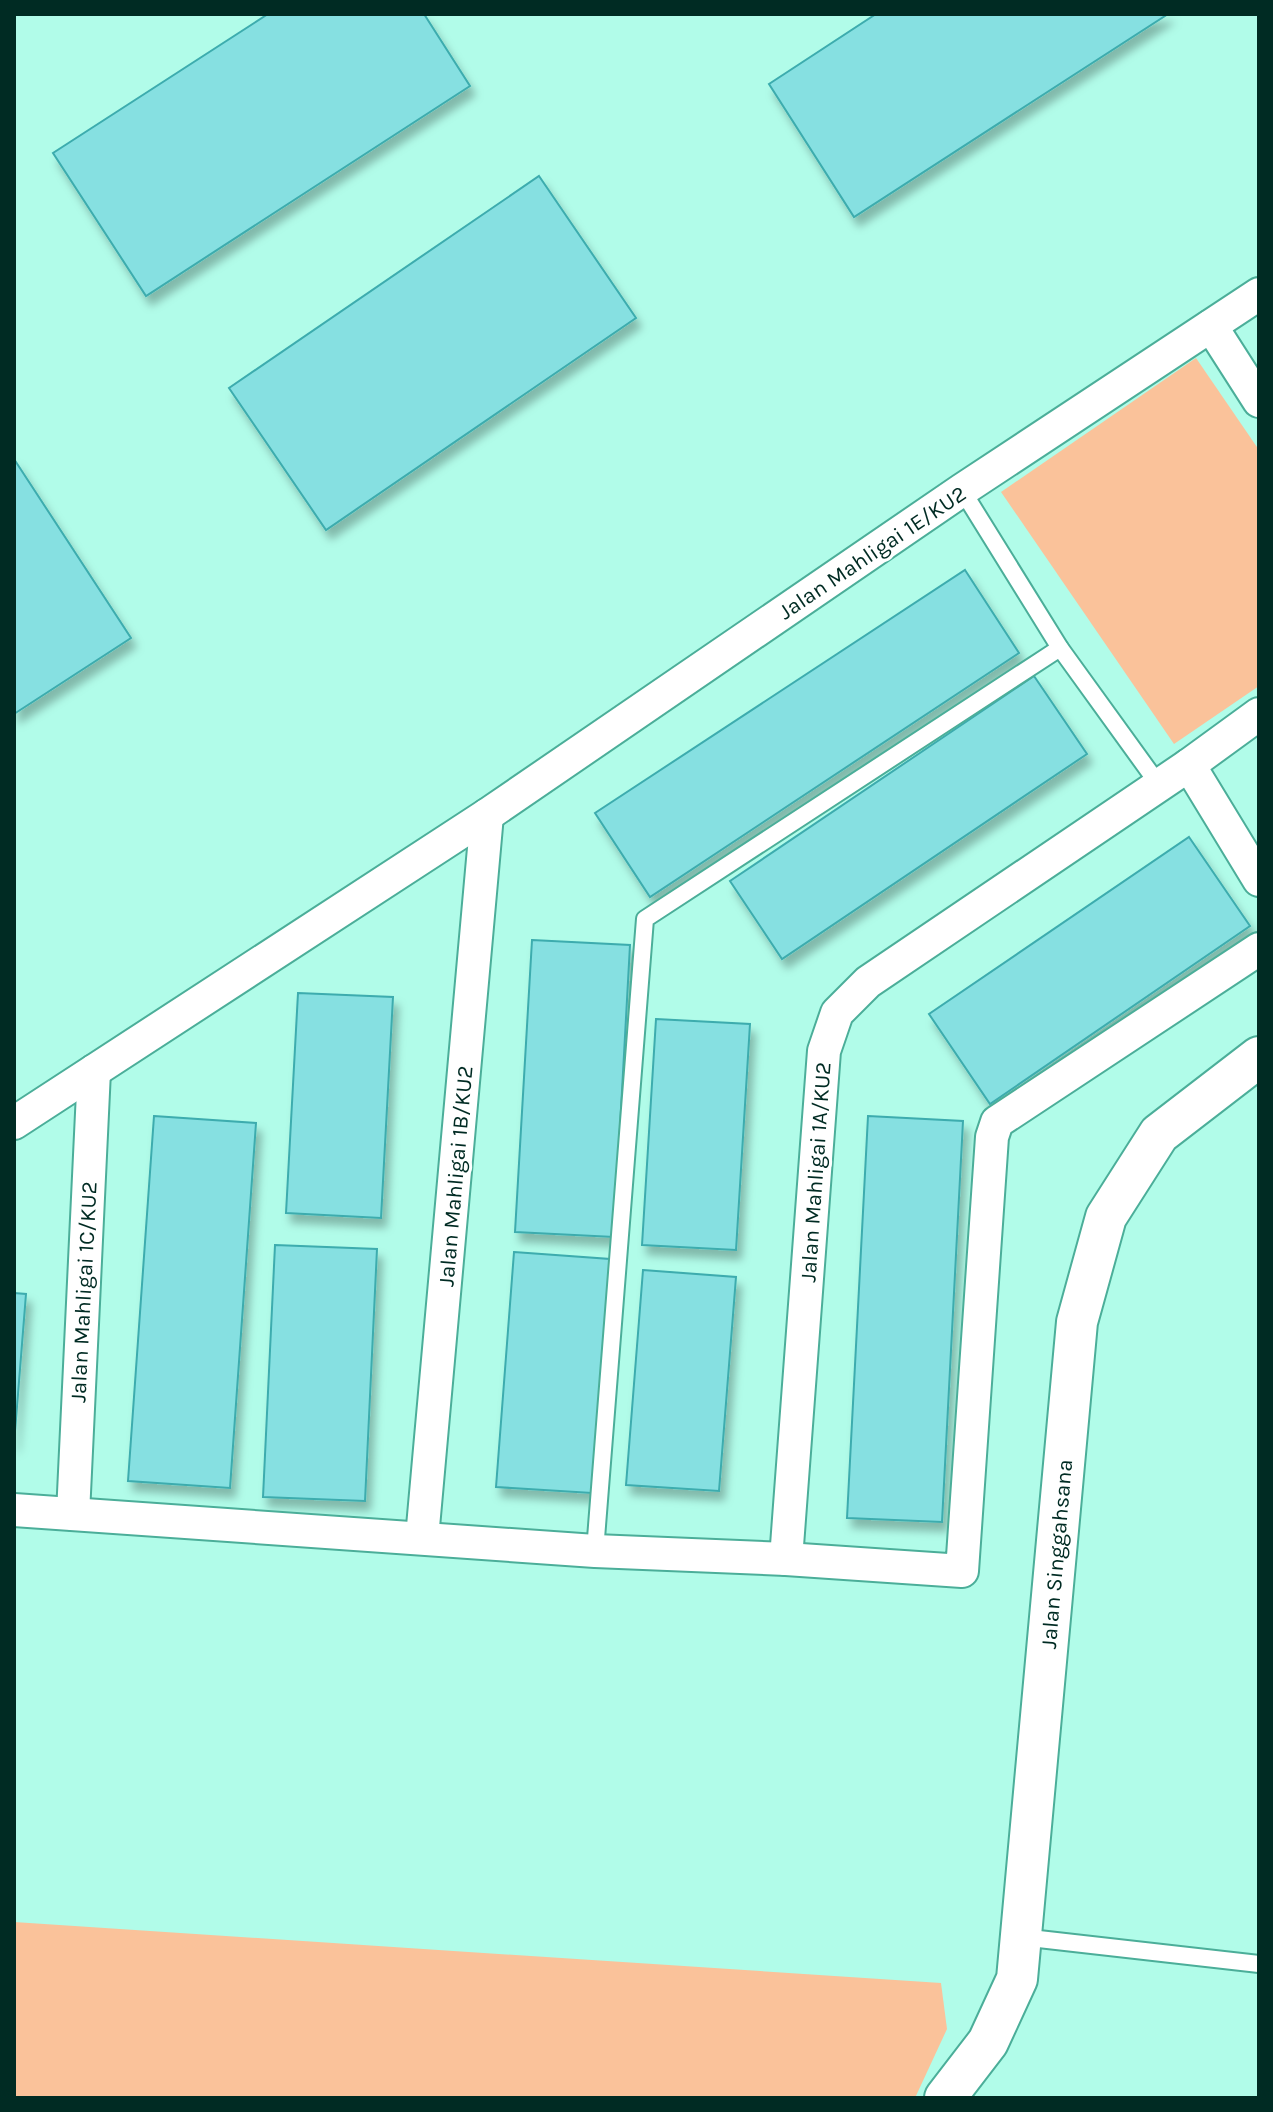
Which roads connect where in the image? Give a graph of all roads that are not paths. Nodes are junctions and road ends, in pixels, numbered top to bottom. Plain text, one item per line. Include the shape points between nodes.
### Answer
1 (1259, 294) edge
2 (1211, 326) junction
3 (1259, 401) edge
4 (962, 490) junction
5 (1060, 648) junction
6 (1258, 716) edge
7 (1189, 765) junction
8 (1159, 785) junction
9 (487, 815) junction
10 (1259, 880) edge
11 (1259, 949) edge
12 (1259, 1057) edge
13 (94, 1071) junction
14 (14, 1123) edge
15 (14, 1510) edge
16 (73, 1514) junction
17 (422, 1538) junction
18 (595, 1551) junction
19 (786, 1559) junction
20 (1021, 1937) junction
21 (1259, 1964) edge
22 (945, 2098) edge

1 - 2 street, Jalan Mahligai 1E/KU2
2 - 3 street
2 - 4 street, Jalan Mahligai 1E/KU2
4 - 5 lane
4 - 9 street, Jalan Mahligai 1E/KU2
5 - 8 lane
5 - 18 lane via 645,919
6 - 7 street, Jalan Mahligai 1A/KU2
7 - 8 street, Jalan Mahligai 1A/KU2
7 - 10 street
8 - 19 street, Jalan Mahligai 1A/KU2 via 868,982 837,1013 824,1051
9 - 13 street, Jalan Mahligai 1E/KU2
9 - 17 street, Jalan Mahligai 1B/KU2
11 - 19 street via 997,1122 962,1571
12 - 20 street, Jalan Singgahsana via 1159,1134 1106,1217 1077,1322
13 - 14 street, Jalan Mahligai 1E/KU2
13 - 16 street, Jalan Mahligai 1C/KU2
15 - 16 street
16 - 17 street
17 - 18 street
18 - 19 street
20 - 21 lane
20 - 22 street, Jalan Singgahsana via 1017,1979 988,2042

